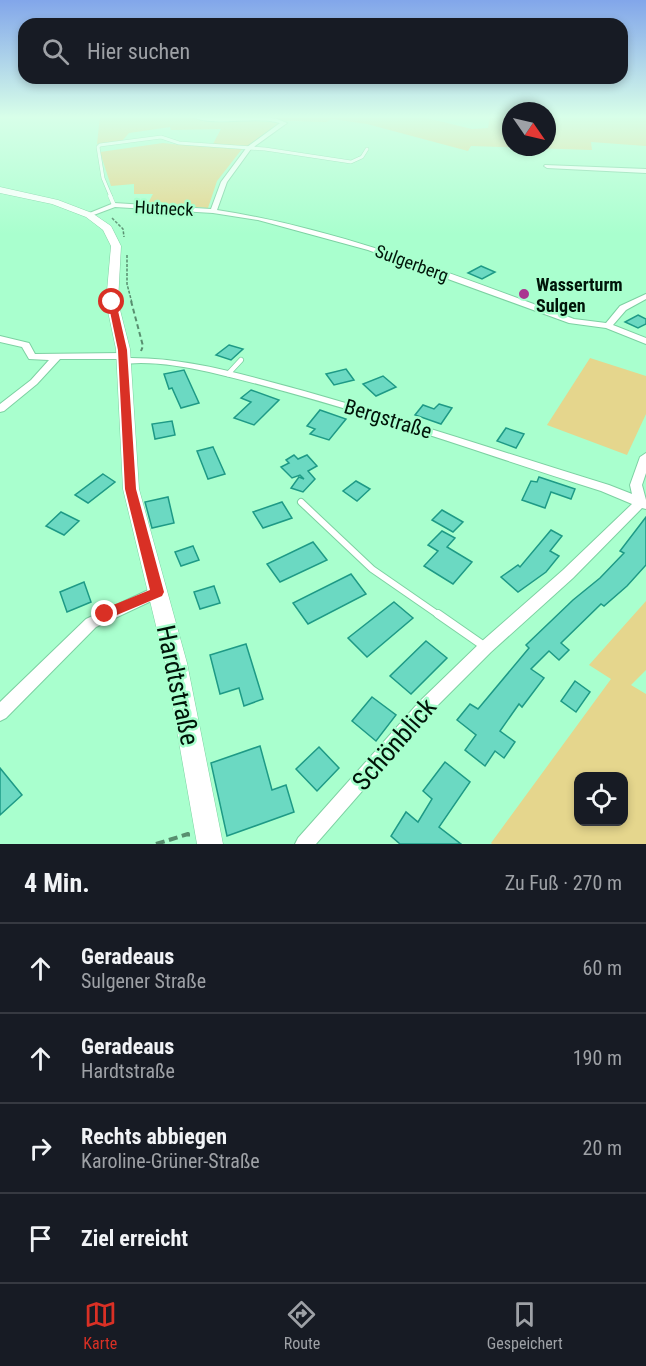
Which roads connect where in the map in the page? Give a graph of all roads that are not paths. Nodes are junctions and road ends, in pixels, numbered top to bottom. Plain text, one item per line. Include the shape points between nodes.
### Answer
1 (99, 155) edge
2 (244, 155) edge
3 (303, 155) edge
4 (363, 155) edge
5 (547, 166) dead end
6 (646, 171) edge
7 (0, 190) edge
8 (114, 205) junction
9 (213, 211) junction
10 (93, 213) junction
11 (646, 296) edge
12 (608, 326) junction
13 (0, 339) edge
14 (646, 341) edge
15 (11, 342) junction
16 (0, 349) edge
17 (127, 357) junction
18 (56, 358) junction
19 (241, 360) dead end
20 (228, 374) junction
21 (0, 410) edge
22 (646, 457) edge
23 (301, 502) dead end
24 (643, 504) edge
25 (157, 592) junction
26 (486, 647) junction
27 (0, 713) edge
28 (210, 844) edge
29 (304, 844) edge

1 - 8 lane, Hutneck
2 - 9 street, Hutneck via 224,182
3 - 4 lane, Hutneck via 351,162
5 - 6 street
7 - 10 main road
8 - 9 street, Hutneck
8 - 10 street, Hutneck
9 - 12 street, Sulgerberg via 334,237 572,321
10 - 17 main road, Hardtstraße via 116,246 112,302
11 - 12 street via 623,308
12 - 14 street, Sulgerberg
13 - 15 street
15 - 16 street
15 - 18 street, Bergstraße via 26,345 32,357
17 - 18 street, Bergstraße
17 - 20 street, Bergstraße
17 - 25 main road, Hardtstraße via 131,489
18 - 21 street
19 - 20 lane
20 - 24 street, Bergstraße via 453,438
22 - 24 street via 636,484
23 - 26 lane via 372,569
24 - 26 street, Schönblick
25 - 27 street via 91,623
25 - 28 main road, Hardtstraße via 176,663
26 - 29 street, Schönblick via 426,706

